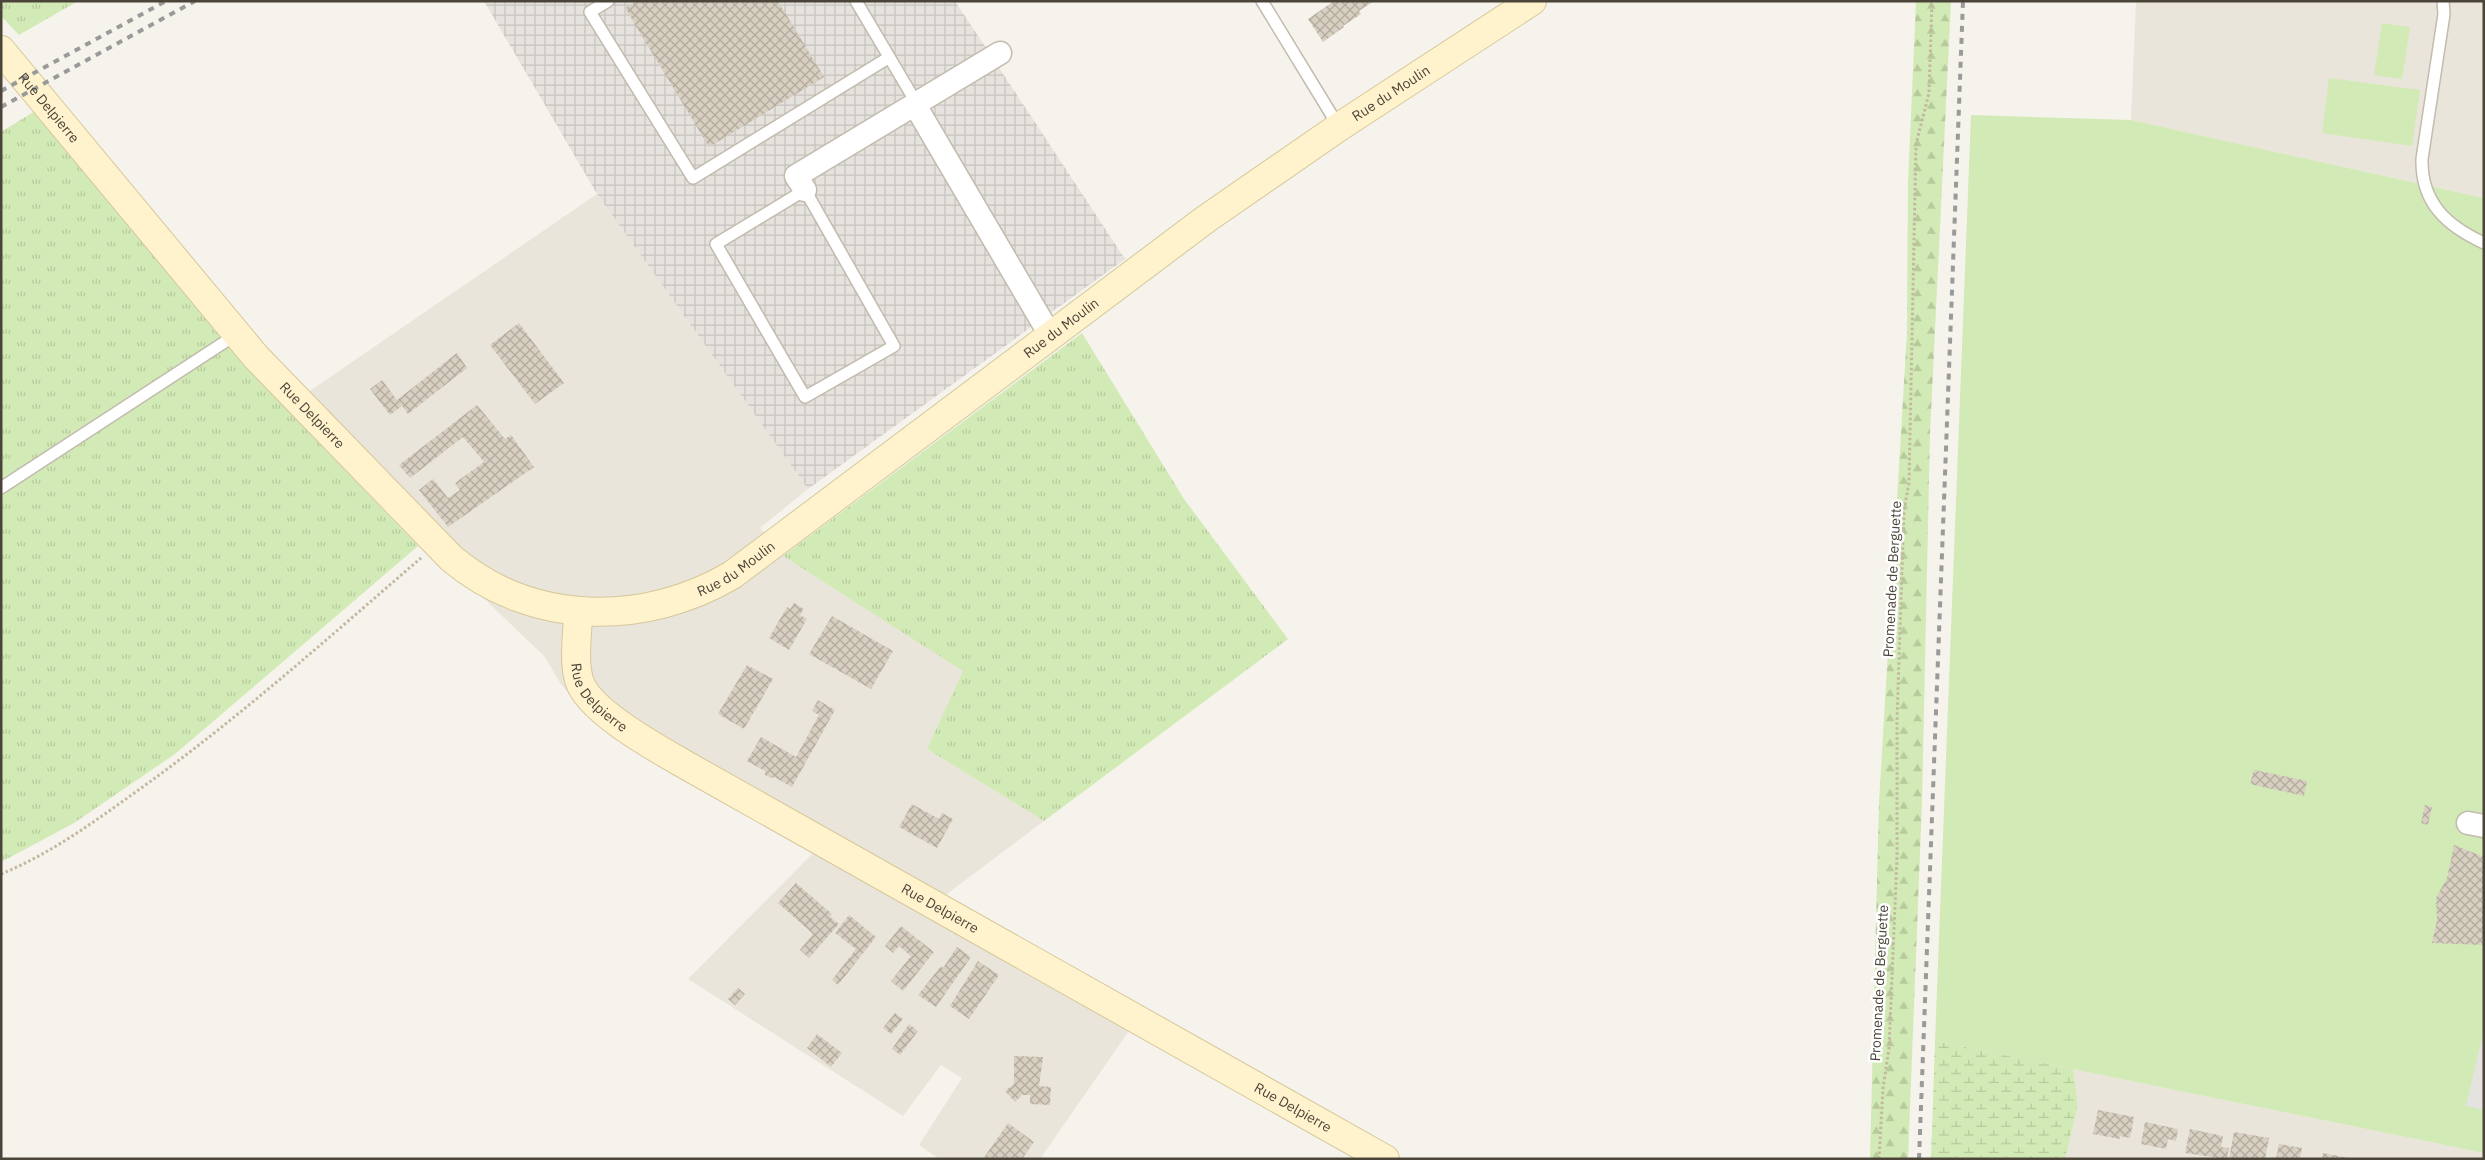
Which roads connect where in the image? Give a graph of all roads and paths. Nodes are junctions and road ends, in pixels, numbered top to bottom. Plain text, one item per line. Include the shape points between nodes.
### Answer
1 (608, 1) edge
2 (856, 1) edge
3 (1262, 1) edge
4 (1532, 1) edge
5 (1932, 1) edge
6 (2443, 1) edge
7 (1, 50) edge
8 (1000, 53) dead end
9 (888, 58) junction
10 (916, 104) junction
11 (1339, 127) junction
12 (805, 190) junction
13 (2484, 243) edge
14 (237, 334) junction
15 (1050, 335) junction
16 (1, 488) edge
17 (436, 544) junction
18 (578, 611) junction
19 (1, 874) edge
20 (1385, 1159) edge
21 (1879, 1159) edge

1 - 9 lane via 590,12 693,178
2 - 9 lane
3 - 11 lane
4 - 11 street, Rue du Moulin
5 - 21 path, Promenade de Berguette via 1929,93 1916,144 1909,483 1904,510 1897,720 1897,858 1889,1048 1882,1088
6 - 13 lane via 2444,14 2422,159 2424,183 2432,204 2439,212 2466,234
7 - 14 street, Rue Delpierre
8 - 10 street
9 - 10 lane
10 - 12 street via 796,176
10 - 15 street
11 - 15 street, Rue du Moulin via 1206,219
12 - 12 lane via 894,346 805,397 716,244
14 - 16 lane
14 - 17 street, Rue Delpierre
15 - 18 street, Rue du Moulin via 761,555 715,585 674,601 638,610
17 - 18 street, Rue Delpierre via 463,568 503,593 539,605
17 - 19 path via 315,650 188,754 87,826
18 - 20 street, Rue Delpierre via 579,681 590,699 606,714 700,773

